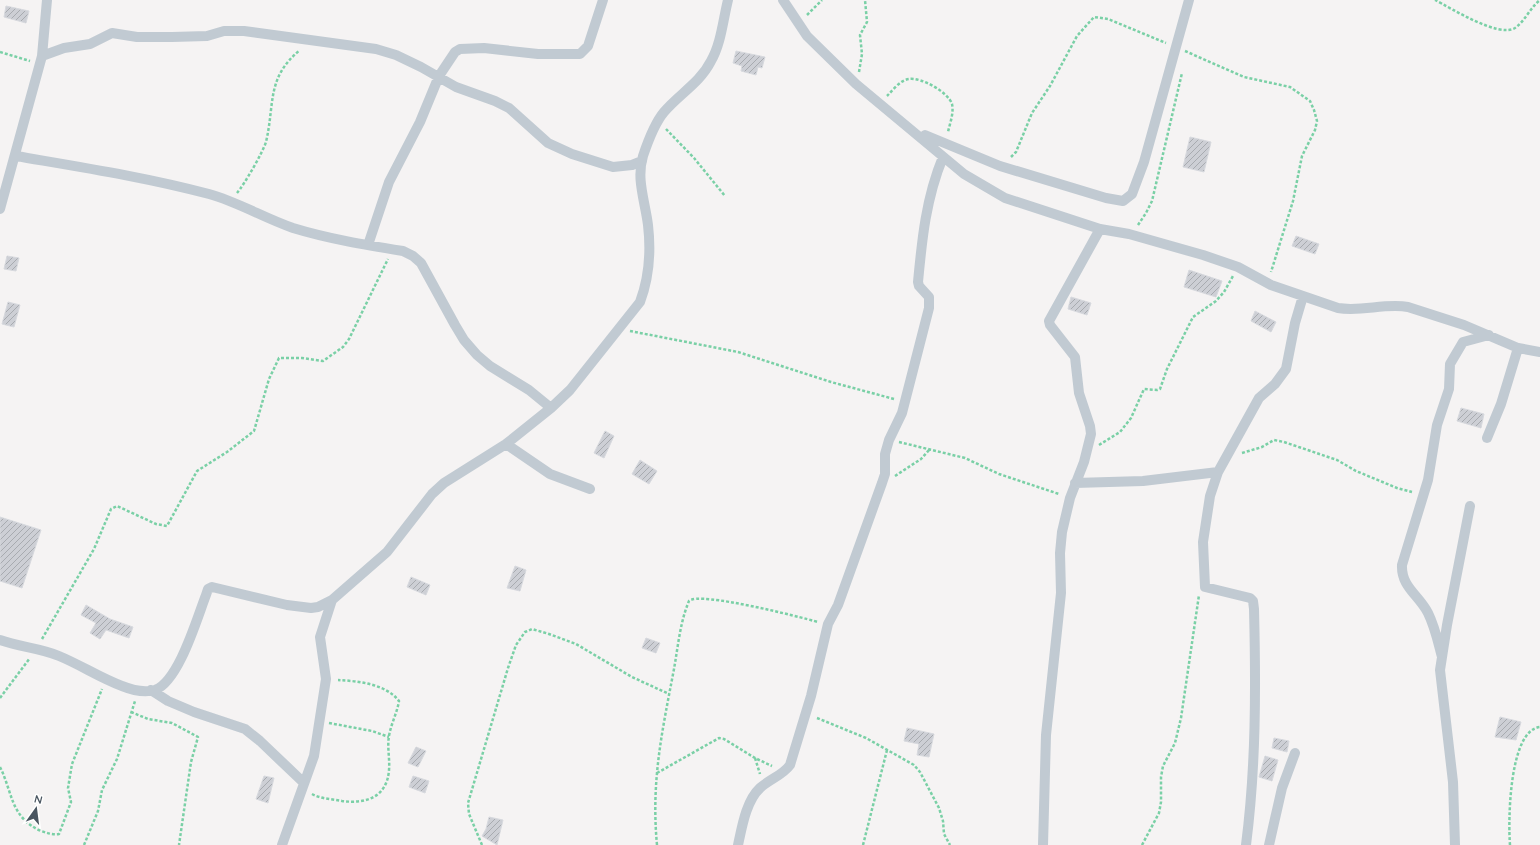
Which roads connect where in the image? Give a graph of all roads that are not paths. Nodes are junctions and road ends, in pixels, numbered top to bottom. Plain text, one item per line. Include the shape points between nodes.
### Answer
1 (47, 0) edge
2 (603, 0) edge
3 (728, 0) edge
4 (783, 0) edge
5 (1189, 0) edge
6 (41, 60) junction
7 (439, 76) junction
8 (914, 131) junction
9 (16, 156) junction
10 (943, 157) junction
11 (642, 162) junction
12 (3, 186) edge
13 (0, 209) edge
14 (1100, 229) junction
15 (368, 245) junction
16 (1303, 296) junction
17 (1489, 336) junction
18 (1518, 348) junction
19 (1540, 352) edge
20 (551, 408) junction
21 (1487, 438) dead end
22 (506, 444) junction
23 (1218, 472) junction
24 (1075, 483) junction
25 (590, 488) dead end
26 (1470, 506) dead end
27 (332, 600) junction
28 (0, 640) edge
29 (1442, 657) junction
30 (152, 690) junction
31 (1295, 752) dead end
32 (303, 784) junction
33 (282, 845) edge
34 (738, 845) edge
35 (1043, 845) edge
36 (1246, 845) edge
37 (1269, 845) edge
38 (1455, 845) edge

1 - 6 street
2 - 7 street via 588,46 580,54 554,55 484,48 460,49 455,52
3 - 11 street via 712,61 695,84 664,113
4 - 8 street via 807,36 856,84
5 - 8 street via 1144,162 1137,183 1128,198 1106,198 1000,166
6 - 7 street via 64,48 90,44 112,33 137,37 186,37 230,31 376,49 396,55
6 - 9 street
7 - 11 street via 456,87 508,108 548,143 572,154 613,167
7 - 15 street via 420,122 389,182
8 - 10 street
9 - 12 street
9 - 15 street via 148,180 230,200 294,228
10 - 14 street via 964,174 1005,198
10 - 34 street via 932,184 925,214 918,282 929,297 929,308 902,413 885,454 885,474 838,605 828,624 817,675 793,757 786,771 772,778 754,795 744,818
11 - 20 street via 640,179 648,224 649,263 640,302 570,390
12 - 13 street
14 - 16 street via 1129,234 1238,267 1271,284
14 - 24 street via 1049,321 1073,354 1080,393 1090,426 1087,452
15 - 20 street via 413,256 421,263 458,330 477,355
16 - 17 street via 1344,309 1408,306
16 - 23 street via 1286,370 1259,398
17 - 18 street
17 - 29 street via 1463,342 1451,361 1449,389 1437,425 1428,480 1402,565 1406,584 1428,612
18 - 19 street
18 - 21 street via 1501,404
20 - 22 street
22 - 25 street via 550,474
22 - 27 street via 444,483 432,494 388,552
23 - 24 street via 1143,481
23 - 36 street via 1204,524 1206,588 1250,598 1254,609 1254,769
24 - 35 street via 1062,532 1060,553 1061,593 1046,728
26 - 29 street
27 - 30 street via 310,608 287,605 212,586 208,588 181,661 161,686
27 - 32 street via 320,637 326,679 320,721 314,756
28 - 30 street via 58,655 107,680 139,691
29 - 38 street via 1440,677 1453,782
30 - 32 street via 168,701 194,712 245,729
31 - 37 street via 1282,788
32 - 33 street

